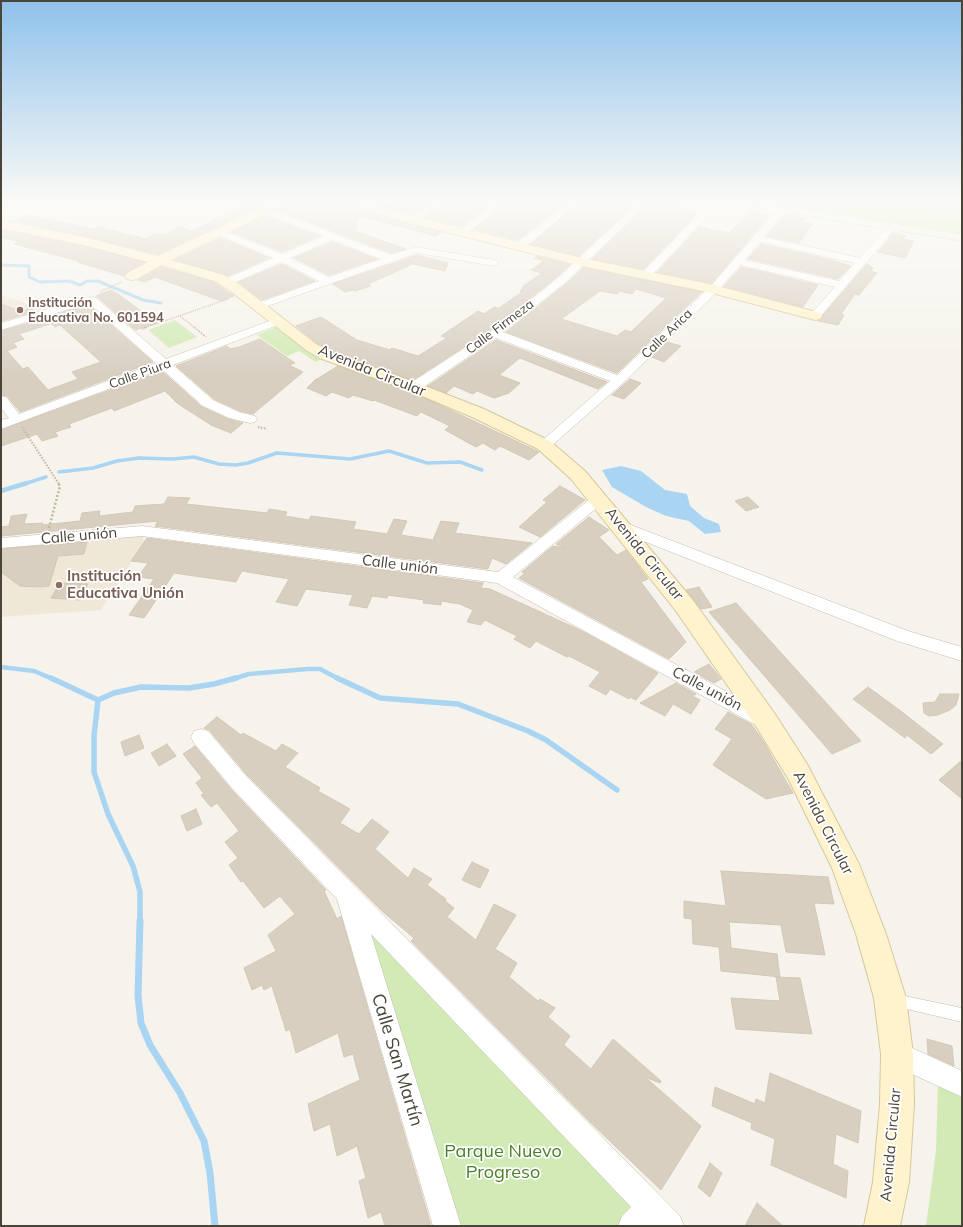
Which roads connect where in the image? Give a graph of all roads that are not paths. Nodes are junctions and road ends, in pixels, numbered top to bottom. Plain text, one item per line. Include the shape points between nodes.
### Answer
1 (158, 261) edge
2 (164, 261) edge
3 (276, 261) edge
4 (289, 261) edge
5 (385, 261) edge
6 (484, 261) edge
7 (659, 261) edge
8 (737, 261) edge
9 (738, 261) edge
10 (862, 261) edge
11 (582, 262) joint
12 (494, 263) dead end
13 (132, 276) road end
14 (645, 276) junction
15 (328, 281) junction
16 (842, 285) junction
17 (714, 289) junction
18 (228, 290) junction
19 (92, 300) dead end
20 (75, 304) road end
21 (259, 306) junction
22 (815, 316) joint
23 (279, 321) junction
24 (1, 327) edge
25 (495, 333) junction
26 (165, 364) junction
27 (619, 380) junction
28 (414, 387) junction
29 (1, 400) edge
30 (17, 419) junction
31 (250, 419) dead end
32 (1, 425) edge
33 (544, 445) junction
34 (599, 498) junction
35 (623, 527) junction
36 (1, 543) edge
37 (501, 578) junction
38 (962, 654) edge
39 (766, 721) junction
40 (201, 738) dead end
41 (347, 894) junction
42 (890, 998) junction
43 (962, 1015) edge
44 (897, 1054) junction
45 (962, 1084) edge
46 (651, 1220) edge
47 (447, 1226) edge
48 (882, 1226) edge

1 - 13 street
2 - 18 street, Avenida Circular via 202,272
3 - 18 street
4 - 15 street
5 - 15 street
6 - 12 street
7 - 14 street
8 - 17 street, Calle Arica
9 - 16 street
10 - 16 street
11 - 14 street
11 - 25 street, Calle Firmeza
14 - 17 street
15 - 21 street
16 - 22 street
17 - 22 street
17 - 27 street, Calle Arica
18 - 21 street, Avenida Circular
19 - 26 street
20 - 24 street
21 - 23 street, Avenida Circular
23 - 26 street, Calle Piura
23 - 28 street, Avenida Circular via 325,355
25 - 27 street
25 - 28 street, Calle Firmeza
26 - 30 street, Calle Piura
26 - 31 street via 208,403
27 - 33 street, Calle Arica
28 - 33 street, Avenida Circular via 478,413
29 - 30 street
30 - 32 street, Calle Piura
33 - 34 street, Avenida Circular
34 - 35 street, Avenida Circular
34 - 37 street
35 - 38 street via 903,636
35 - 39 street, Avenida Circular via 684,605
36 - 37 street, Calle unión via 142,531
37 - 39 street, Calle unión
39 - 42 street, Avenida Circular via 798,772 845,864 871,934
40 - 41 street via 239,782
41 - 46 street
41 - 47 street, Calle San Martín
42 - 43 lane
42 - 44 street, Avenida Circular
44 - 45 street
44 - 48 street, Avenida Circular via 897,1104 891,1182

